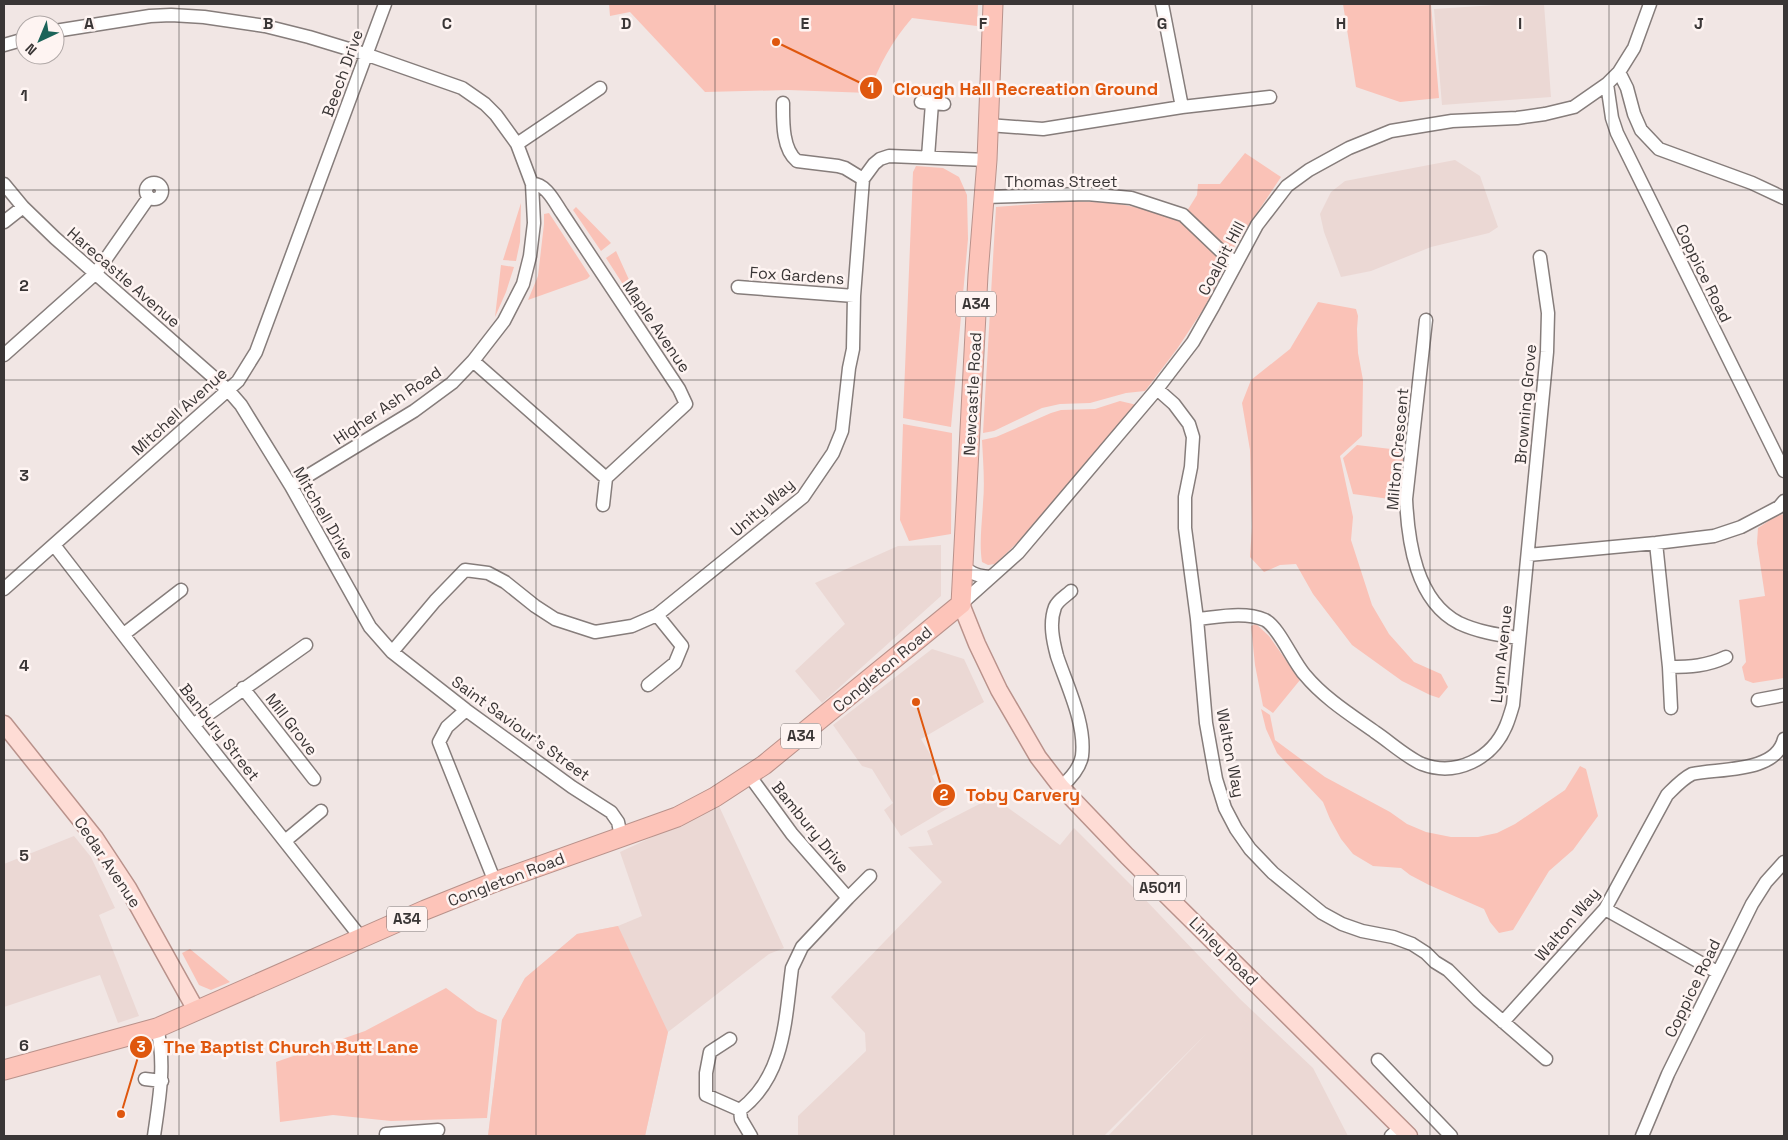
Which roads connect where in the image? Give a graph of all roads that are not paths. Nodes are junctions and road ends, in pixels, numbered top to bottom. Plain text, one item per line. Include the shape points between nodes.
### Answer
1 (385, 4) edge
2 (993, 4) edge
3 (1162, 4) edge
4 (1650, 4) edge
5 (150, 10) edge
6 (65, 29) edge
7 (365, 54) junction
8 (1619, 72) junction
9 (1607, 84) junction
10 (600, 88) dead end
11 (1270, 97) dead end
12 (933, 103) dead end
13 (1182, 107) junction
14 (787, 109) dead end
15 (988, 125) junction
16 (517, 144) junction
17 (329, 153) joint
18 (928, 157) junction
19 (987, 160) junction
20 (863, 179) junction
21 (4, 184) edge
22 (532, 184) junction
23 (149, 197) dead end
24 (984, 197) junction
25 (1784, 198) edge
26 (24, 207) junction
27 (4, 222) edge
28 (1540, 257) dead end
29 (1236, 262) junction
30 (96, 273) junction
31 (738, 287) dead end
32 (854, 296) junction
33 (1426, 320) dead end
34 (4, 355) edge
35 (473, 361) junction
36 (228, 390) junction
37 (1157, 390) junction
38 (1784, 472) edge
39 (606, 478) junction
40 (291, 486) junction
41 (1784, 501) edge
42 (603, 505) dead end
43 (1656, 543) junction
44 (54, 545) junction
45 (1528, 554) junction
46 (963, 566) junction
47 (992, 577) junction
48 (4, 589) edge
49 (181, 590) dead end
50 (1071, 591) dead end
51 (961, 604) junction
52 (657, 616) junction
53 (1197, 619) junction
54 (124, 634) junction
55 (1518, 638) junction
56 (306, 645) dead end
57 (392, 652) junction
58 (1726, 657) dead end
59 (1669, 667) junction
60 (648, 685) dead end
61 (244, 688) junction
62 (1784, 695) edge
63 (1758, 700) dead end
64 (1671, 708) dead end
65 (466, 710) junction
66 (4, 724) edge
67 (193, 725) junction
68 (1784, 738) edge
69 (749, 775) junction
70 (314, 779) dead end
71 (1061, 787) junction
72 (321, 811) dead end
73 (621, 836) junction
74 (284, 841) junction
75 (1784, 862) edge
76 (870, 876) dead end
77 (495, 882) junction
78 (848, 898) junction
79 (1605, 909) junction
80 (362, 939) junction
81 (1717, 972) junction
82 (196, 1010) junction
83 (1502, 1022) junction
84 (157, 1028) junction
85 (730, 1039) dead end
86 (1546, 1059) dead end
87 (1378, 1060) dead end
88 (4, 1070) edge
89 (145, 1079) dead end
90 (162, 1081) junction
91 (740, 1110) junction
92 (438, 1130) dead end
93 (1400, 1133) edge
94 (386, 1134) dead end
95 (424, 1134) edge
96 (154, 1136) edge
97 (751, 1136) edge
98 (1452, 1136) edge
99 (1642, 1136) edge

1 - 7 street, Beech Drive
2 - 15 highway, Newcastle Road / A34
3 - 13 street
4 - 8 street, Coalpit Hill via 1634,48
5 - 6 street, Higher Ash Road
5 - 7 street, Higher Ash Road via 265,26
7 - 16 street, Higher Ash Road via 462,88 496,115
7 - 17 street, Beech Drive
8 - 9 street, Coalpit Hill
8 - 25 street via 1641,130 1659,149
9 - 29 street, Coalpit Hill via 1574,107 1517,118 1452,121 1391,131 1349,148 1287,186 1257,225
9 - 38 street, Coppice Road via 1617,133
10 - 16 street
11 - 13 street
12 - 18 street
13 - 15 street via 1042,129
14 - 20 street via 786,139 791,156 797,161 845,168
15 - 19 highway, Newcastle Road / A34
16 - 22 street, Higher Ash Road
17 - 36 street, Mitchell Avenue via 256,352 238,381
18 - 19 street
18 - 20 street via 889,156 880,159
19 - 24 highway, Newcastle Road / A34
20 - 32 street, Unity Way
21 - 26 street, Harecastle Avenue
22 - 35 street, Higher Ash Road via 534,223 523,284 504,321
22 - 39 street, Maple Avenue via 544,187 686,404
23 - 30 street
24 - 29 street, Thomas Street via 1087,194 1131,198 1183,214
24 - 46 highway, Newcastle Road / A34
26 - 27 street
26 - 30 street, Harecastle Avenue
28 - 45 street, Browning Grove via 1548,312 1547,352
29 - 37 street, Coalpit Hill via 1193,342
30 - 34 street
30 - 36 street, Harecastle Avenue
31 - 32 street, Fox Gardens
32 - 52 street, Unity Way via 853,349 842,431 833,453 803,497
33 - 55 street, Milton Crescent via 1407,477 1407,526 1414,557 1428,592 1443,612 1480,631
35 - 39 street
35 - 40 street, Higher Ash Road via 452,383 414,411
36 - 40 street, Mitchell Drive via 241,405
36 - 44 street, Mitchell Avenue
37 - 47 street, Coalpit Hill via 1018,553
37 - 53 street, Walton Way via 1174,404 1189,424 1193,438 1185,498 1185,528
39 - 42 street
40 - 57 street, Mitchell Drive via 370,627
41 - 43 street via 1761,517 1714,536
43 - 45 street
43 - 59 street
44 - 48 street, Mitchell Avenue
44 - 54 street, Banbury Street
45 - 55 street, Lynn Avenue
46 - 47 street via 978,576
46 - 51 highway, Newcastle Road / A34
47 - 51 street, Coalpit Hill
49 - 54 street
50 - 71 street via 1055,607 1052,640 1076,710 1082,734 1082,757 1072,777
51 - 69 highway, Congleton Road / A34
51 - 71 main road, Linley Road / A5011 via 998,690 1033,750
52 - 57 street, Unity Way via 632,626 595,632 555,619 488,573 465,570
52 - 60 street via 682,646 675,663
53 - 55 street, Lynn Avenue via 1244,616 1266,621 1304,674 1322,692 1408,755 1437,768 1476,762 1498,741 1513,704
53 - 83 street, Walton Way via 1206,723 1216,779 1225,808 1250,848 1322,913 1362,931 1412,944 1426,953
54 - 67 street, Banbury Street
56 - 61 street
57 - 65 street, Saint Saviour's Street
58 - 59 street via 1692,667
59 - 64 street
61 - 67 street
61 - 70 street, Mill Grove
62 - 63 street
65 - 73 street, Saint Saviour's Street via 611,812 618,822
65 - 77 street via 447,727 439,742
66 - 82 main road, Cedar Avenue via 96,838 128,888
67 - 74 street, Banbury Street
68 - 79 street, Walton Way via 1783,746 1763,763 1692,774 1667,795
69 - 73 highway, Congleton Road / A34 via 677,817
69 - 78 street, Bambury Drive via 792,834
71 - 93 main road, Linley Road / A5011
72 - 74 street
73 - 77 highway, Congleton Road / A34
74 - 80 street, Banbury Street
75 - 81 street, Coppice Road via 1766,882
76 - 78 street, Bambury Drive
77 - 80 highway, Congleton Road / A34
78 - 91 street, Bambury Drive via 796,957 781,1044 770,1077 753,1100
79 - 81 street
79 - 83 street, Walton Way
80 - 82 highway, Congleton Road / A34
81 - 99 street, Coppice Road
82 - 84 highway, Congleton Road / A34
83 - 86 street, Walton Way
84 - 88 highway, Congleton Road / A34
84 - 90 street via 162,1046
85 - 91 street via 710,1052 706,1095
87 - 98 street via 1396,1069
89 - 90 street
90 - 96 street
91 - 97 street via 741,1119
92 - 95 street
94 - 95 street

